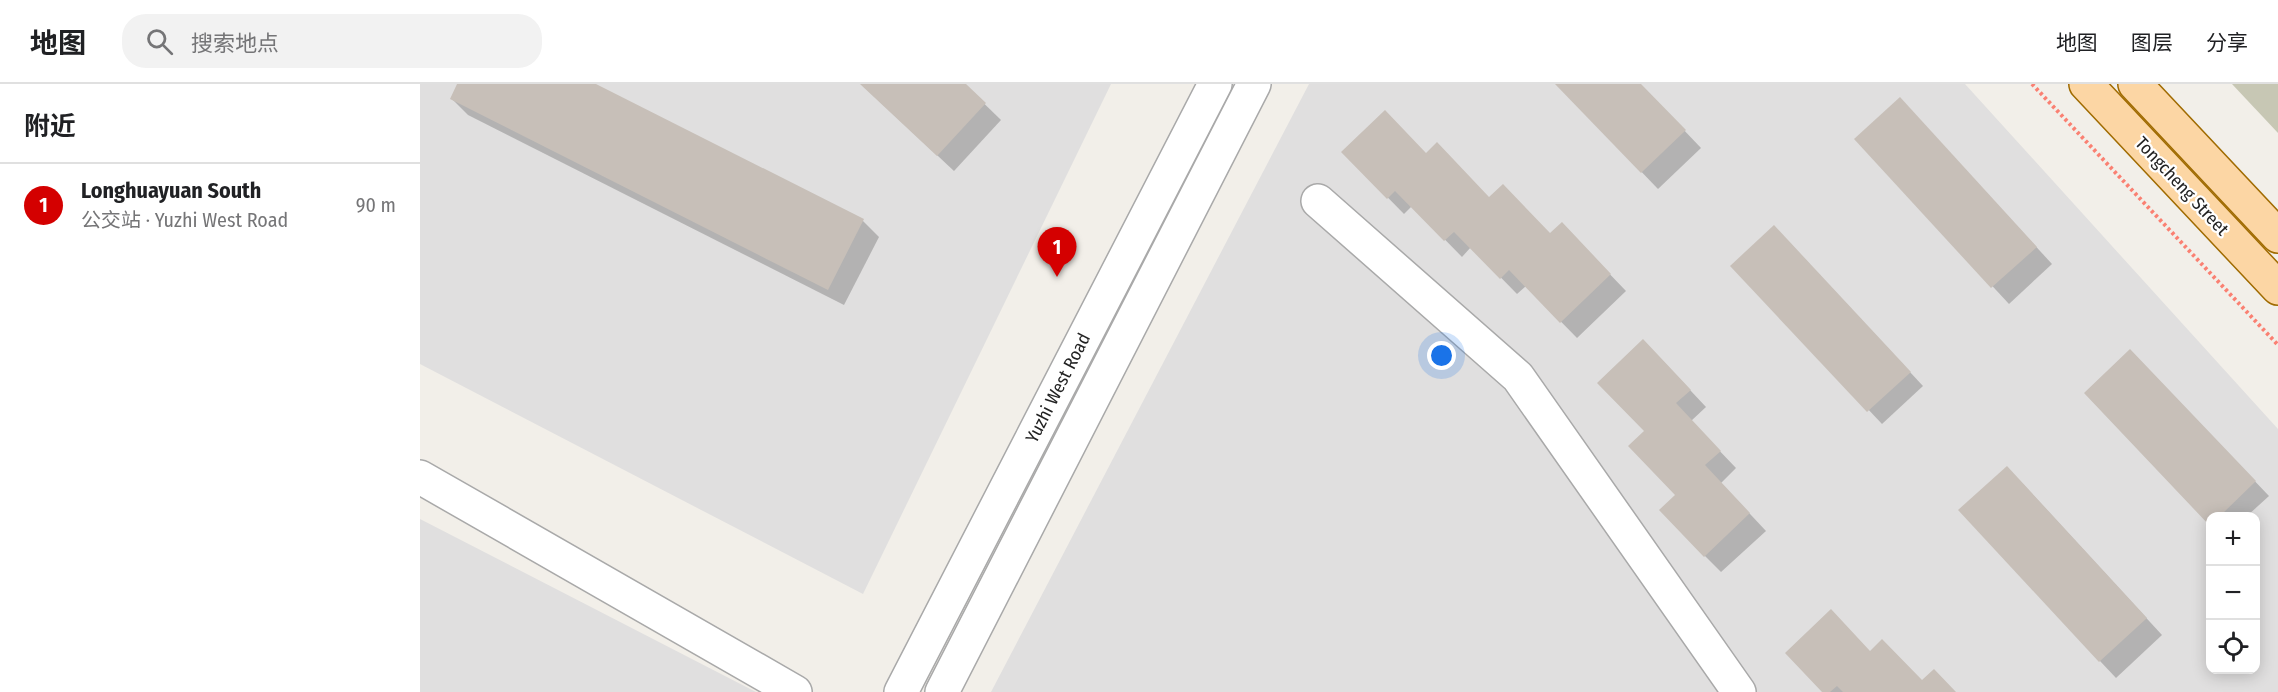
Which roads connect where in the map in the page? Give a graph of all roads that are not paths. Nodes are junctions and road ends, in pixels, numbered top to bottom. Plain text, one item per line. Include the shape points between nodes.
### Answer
1 (1215, 84) edge
2 (1254, 84) edge
3 (2086, 84) edge
4 (2135, 84) edge
5 (1318, 201) dead end
6 (2278, 236) edge
7 (2278, 288) edge
8 (420, 477) edge
9 (795, 692) edge
10 (901, 692) edge
11 (942, 692) edge
12 (1738, 692) edge

1 - 10 street, Yuzhi West Road
2 - 11 street, Yuzhi West Road
3 - 7 main road, Tongcheng Street
4 - 6 main road, Tongcheng Street
5 - 12 street via 1518,377
8 - 9 street

